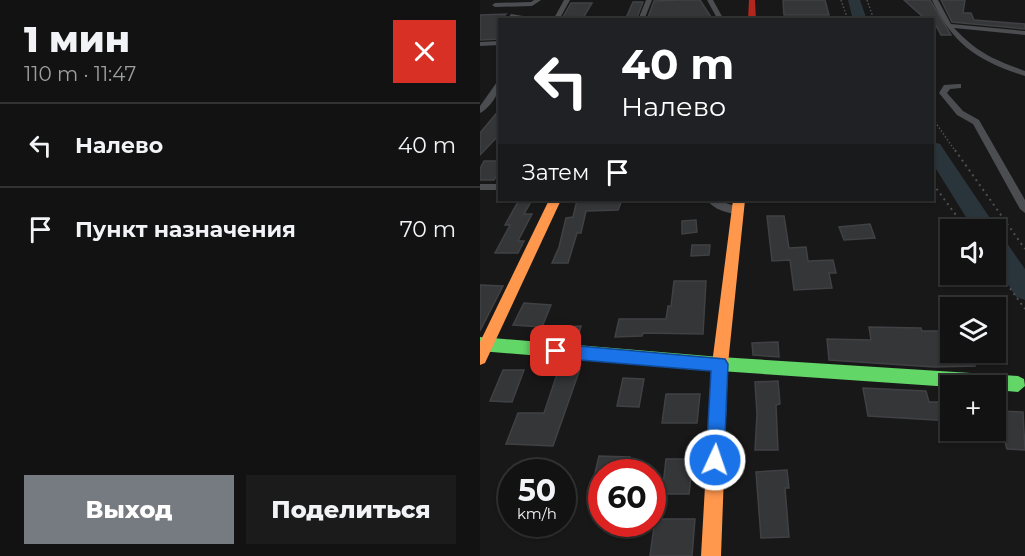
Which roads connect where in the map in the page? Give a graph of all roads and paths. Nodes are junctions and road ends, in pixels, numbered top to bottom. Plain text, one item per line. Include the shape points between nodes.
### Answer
1 (537, 0) edge
2 (567, 0) edge
3 (649, 0) edge
4 (710, 0) edge
5 (752, 0) edge
6 (841, 0) edge
7 (867, 0) edge
8 (935, 0) edge
9 (495, 5) dead end
10 (511, 16) dead end
11 (523, 18) edge
12 (557, 18) edge
13 (642, 18) edge
14 (720, 18) edge
15 (752, 18) edge
16 (847, 18) edge
17 (873, 18) edge
18 (950, 26) junction
19 (1025, 33) edge
20 (498, 43) edge
21 (480, 44) edge
22 (1025, 74) edge
23 (498, 86) edge
24 (958, 86) dead end
25 (480, 111) edge
26 (934, 121) edge
27 (934, 185) edge
28 (480, 187) edge
29 (498, 187) edge
30 (555, 201) edge
31 (713, 201) edge
32 (738, 205) edge
33 (1025, 209) edge
34 (959, 219) edge
35 (1025, 249) edge
36 (1006, 283) edge
37 (1025, 309) edge
38 (482, 349) edge
39 (720, 364) junction
40 (1018, 384) dead end
41 (711, 556) edge

1 - 9 street via 532,4
2 - 12 street
3 - 13 street
4 - 14 street
5 - 15 street
6 - 16 path
7 - 17 path
8 - 18 street
10 - 11 street
18 - 19 street
18 - 22 street via 968,47 985,58
20 - 21 street
23 - 25 street
24 - 33 street via 947,87 944,93 960,113 976,122
26 - 35 path
27 - 34 path
28 - 29 street
30 - 38 street
31 - 32 street
32 - 39 street
36 - 37 path
38 - 39 street
39 - 40 street
39 - 41 street

